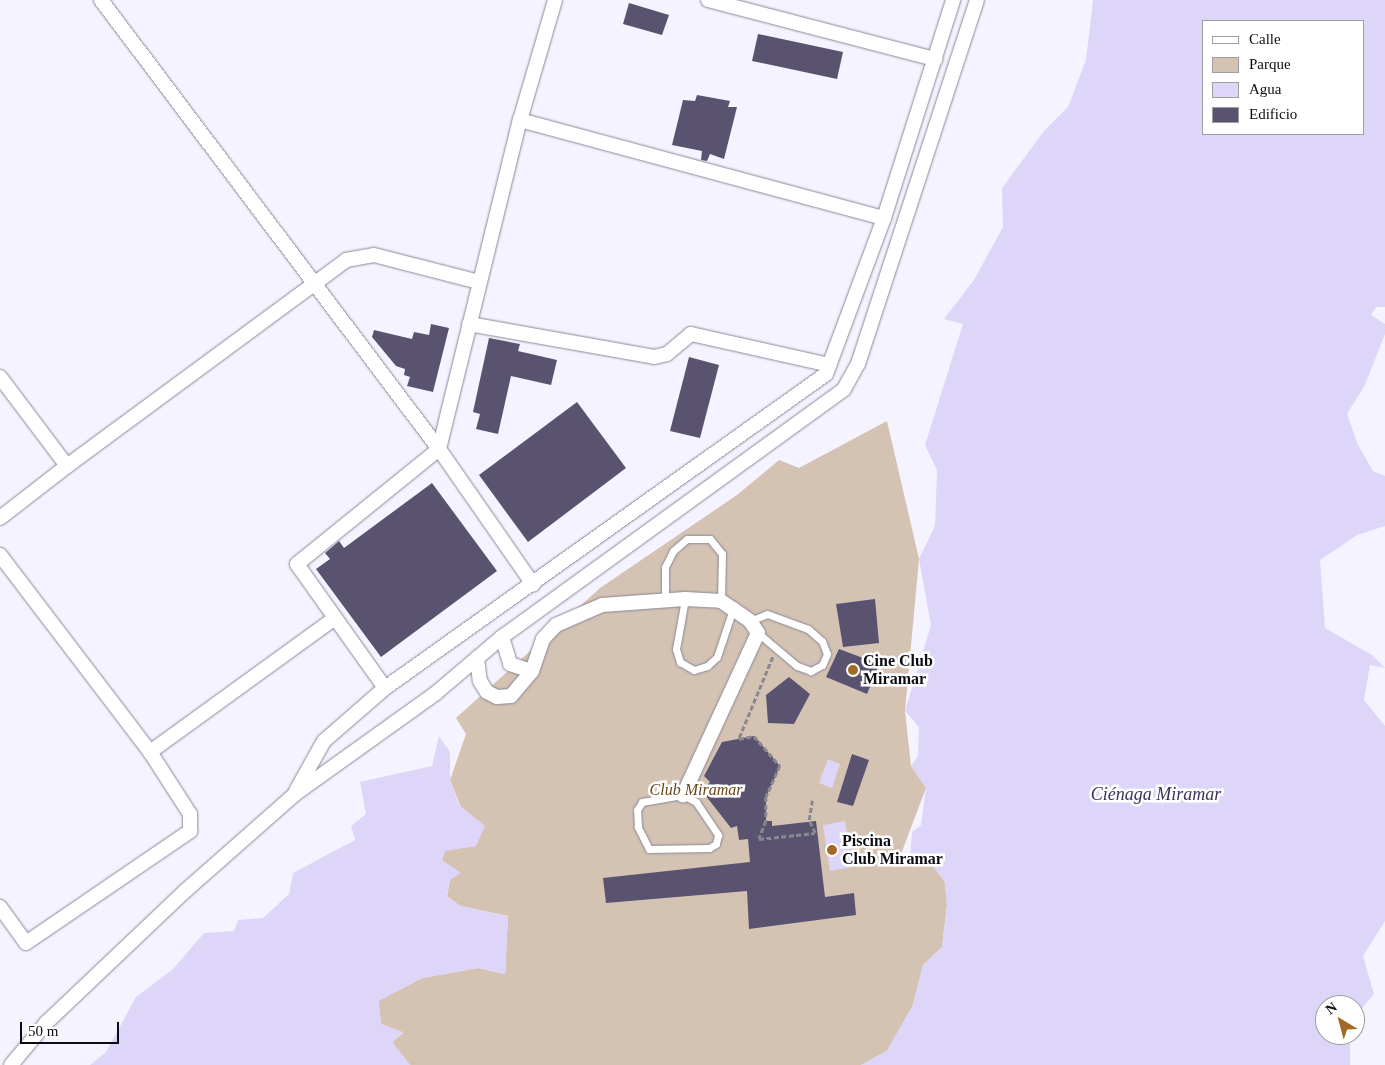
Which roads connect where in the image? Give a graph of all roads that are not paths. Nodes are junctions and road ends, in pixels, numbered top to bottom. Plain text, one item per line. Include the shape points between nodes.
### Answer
1 (101, 0) edge
2 (555, 0) edge
3 (708, 0) edge
4 (953, 0) edge
5 (977, 0) edge
6 (935, 59) junction
7 (520, 120) junction
8 (884, 218) junction
9 (314, 280) junction
10 (479, 282) junction
11 (469, 324) junction
12 (830, 365) junction
13 (0, 377) edge
14 (439, 449) junction
15 (67, 466) junction
16 (0, 518) edge
17 (0, 555) edge
18 (533, 584) junction
19 (664, 598) junction
20 (685, 599) junction
21 (721, 602) junction
22 (733, 608) junction
23 (335, 618) junction
24 (754, 627) junction
25 (502, 637) junction
26 (477, 658) junction
27 (532, 671) junction
28 (385, 688) junction
29 (150, 752) junction
30 (295, 794) junction
31 (683, 795) junction
32 (0, 908) edge
33 (10, 1065) edge

1 - 9 street
2 - 7 street
3 - 6 street
4 - 6 street
5 - 25 street via 858,364 844,389
6 - 8 street
7 - 8 street
7 - 10 street
8 - 12 street
9 - 10 street via 346,260 374,255
9 - 14 street
9 - 15 street
10 - 11 street
11 - 12 street via 654,357 667,354 691,334
11 - 14 street
12 - 18 street via 826,374
13 - 15 street
14 - 18 street
14 - 23 street via 296,564
15 - 16 street
17 - 29 street
18 - 28 street
19 - 20 street
19 - 21 lane via 665,567 673,551 687,539 710,539 722,554
19 - 27 street via 602,605 556,625 543,639
20 - 21 street
20 - 22 lane via 676,649 680,662 694,670 707,666 717,657
21 - 22 street
22 - 24 street
23 - 28 street
23 - 29 street
24 - 24 lane via 767,614 808,629 822,641 827,654 822,665 811,670 797,666
24 - 31 street
25 - 26 street
25 - 27 street via 510,664
26 - 27 street via 480,681 487,692 497,698 511,696
26 - 30 street via 436,693
28 - 30 street via 324,741
29 - 32 street via 190,814 190,831 26,944
30 - 33 street via 185,890 46,1023
31 - 31 lane via 696,802 718,835 716,844 709,848 649,849 638,827 636,810 642,802

